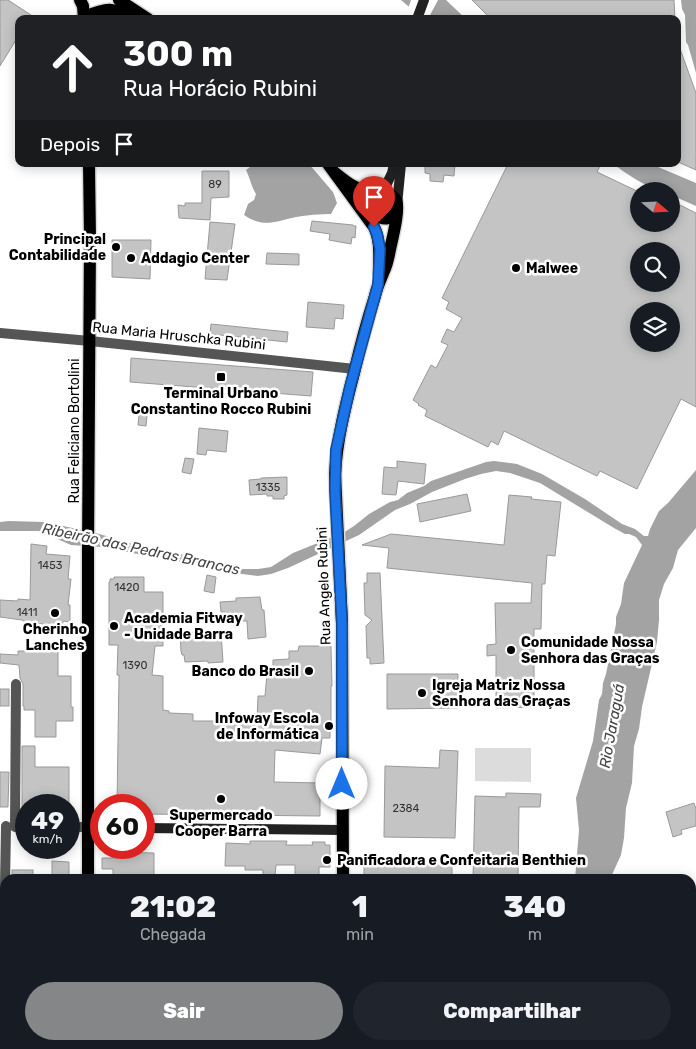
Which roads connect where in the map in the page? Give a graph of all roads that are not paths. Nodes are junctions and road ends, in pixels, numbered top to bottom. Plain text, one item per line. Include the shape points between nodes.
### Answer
1 (80, 0) edge
2 (118, 0) edge
3 (424, 0) edge
4 (84, 15) edge
5 (92, 15) edge
6 (128, 15) edge
7 (142, 15) edge
8 (418, 15) edge
9 (89, 167) edge
10 (393, 167) edge
11 (401, 167) edge
12 (332, 168) edge
13 (382, 194) junction
14 (397, 207) junction
15 (378, 285) junction
16 (0, 334) edge
17 (90, 341) junction
18 (354, 369) junction
19 (16, 684) dead end
20 (94, 794) edge
21 (7, 826) edge
22 (155, 828) edge
23 (342, 830) junction
24 (91, 859) edge
25 (6, 874) edge
26 (89, 874) edge
27 (343, 874) edge

1 - 4 main road
2 - 7 main road
3 - 8 street
5 - 6 main road via 107,9
9 - 17 main road, Rua Feliciano Bortolini
10 - 13 street
11 - 14 street
12 - 13 main road via 348,183
12 - 15 main road via 377,234 380,249
13 - 14 main road via 391,195
13 - 14 main road via 373,205 377,216 388,218 394,215
14 - 15 main road, Rua Angelo Rubini via 387,264
15 - 18 main road, Rua Angelo Rubini
16 - 17 street, Rua Maria Hruschka Rubini
17 - 18 street, Rua Maria Hruschka Rubini
17 - 20 main road, Rua Feliciano Bortolini via 88,552
18 - 23 main road, Rua Angelo Rubini via 336,450 335,474 342,633
19 - 21 street
21 - 25 street
22 - 23 street
23 - 27 main road, Rua Angelo Rubini
24 - 26 main road, Rua Feliciano Bortolini

